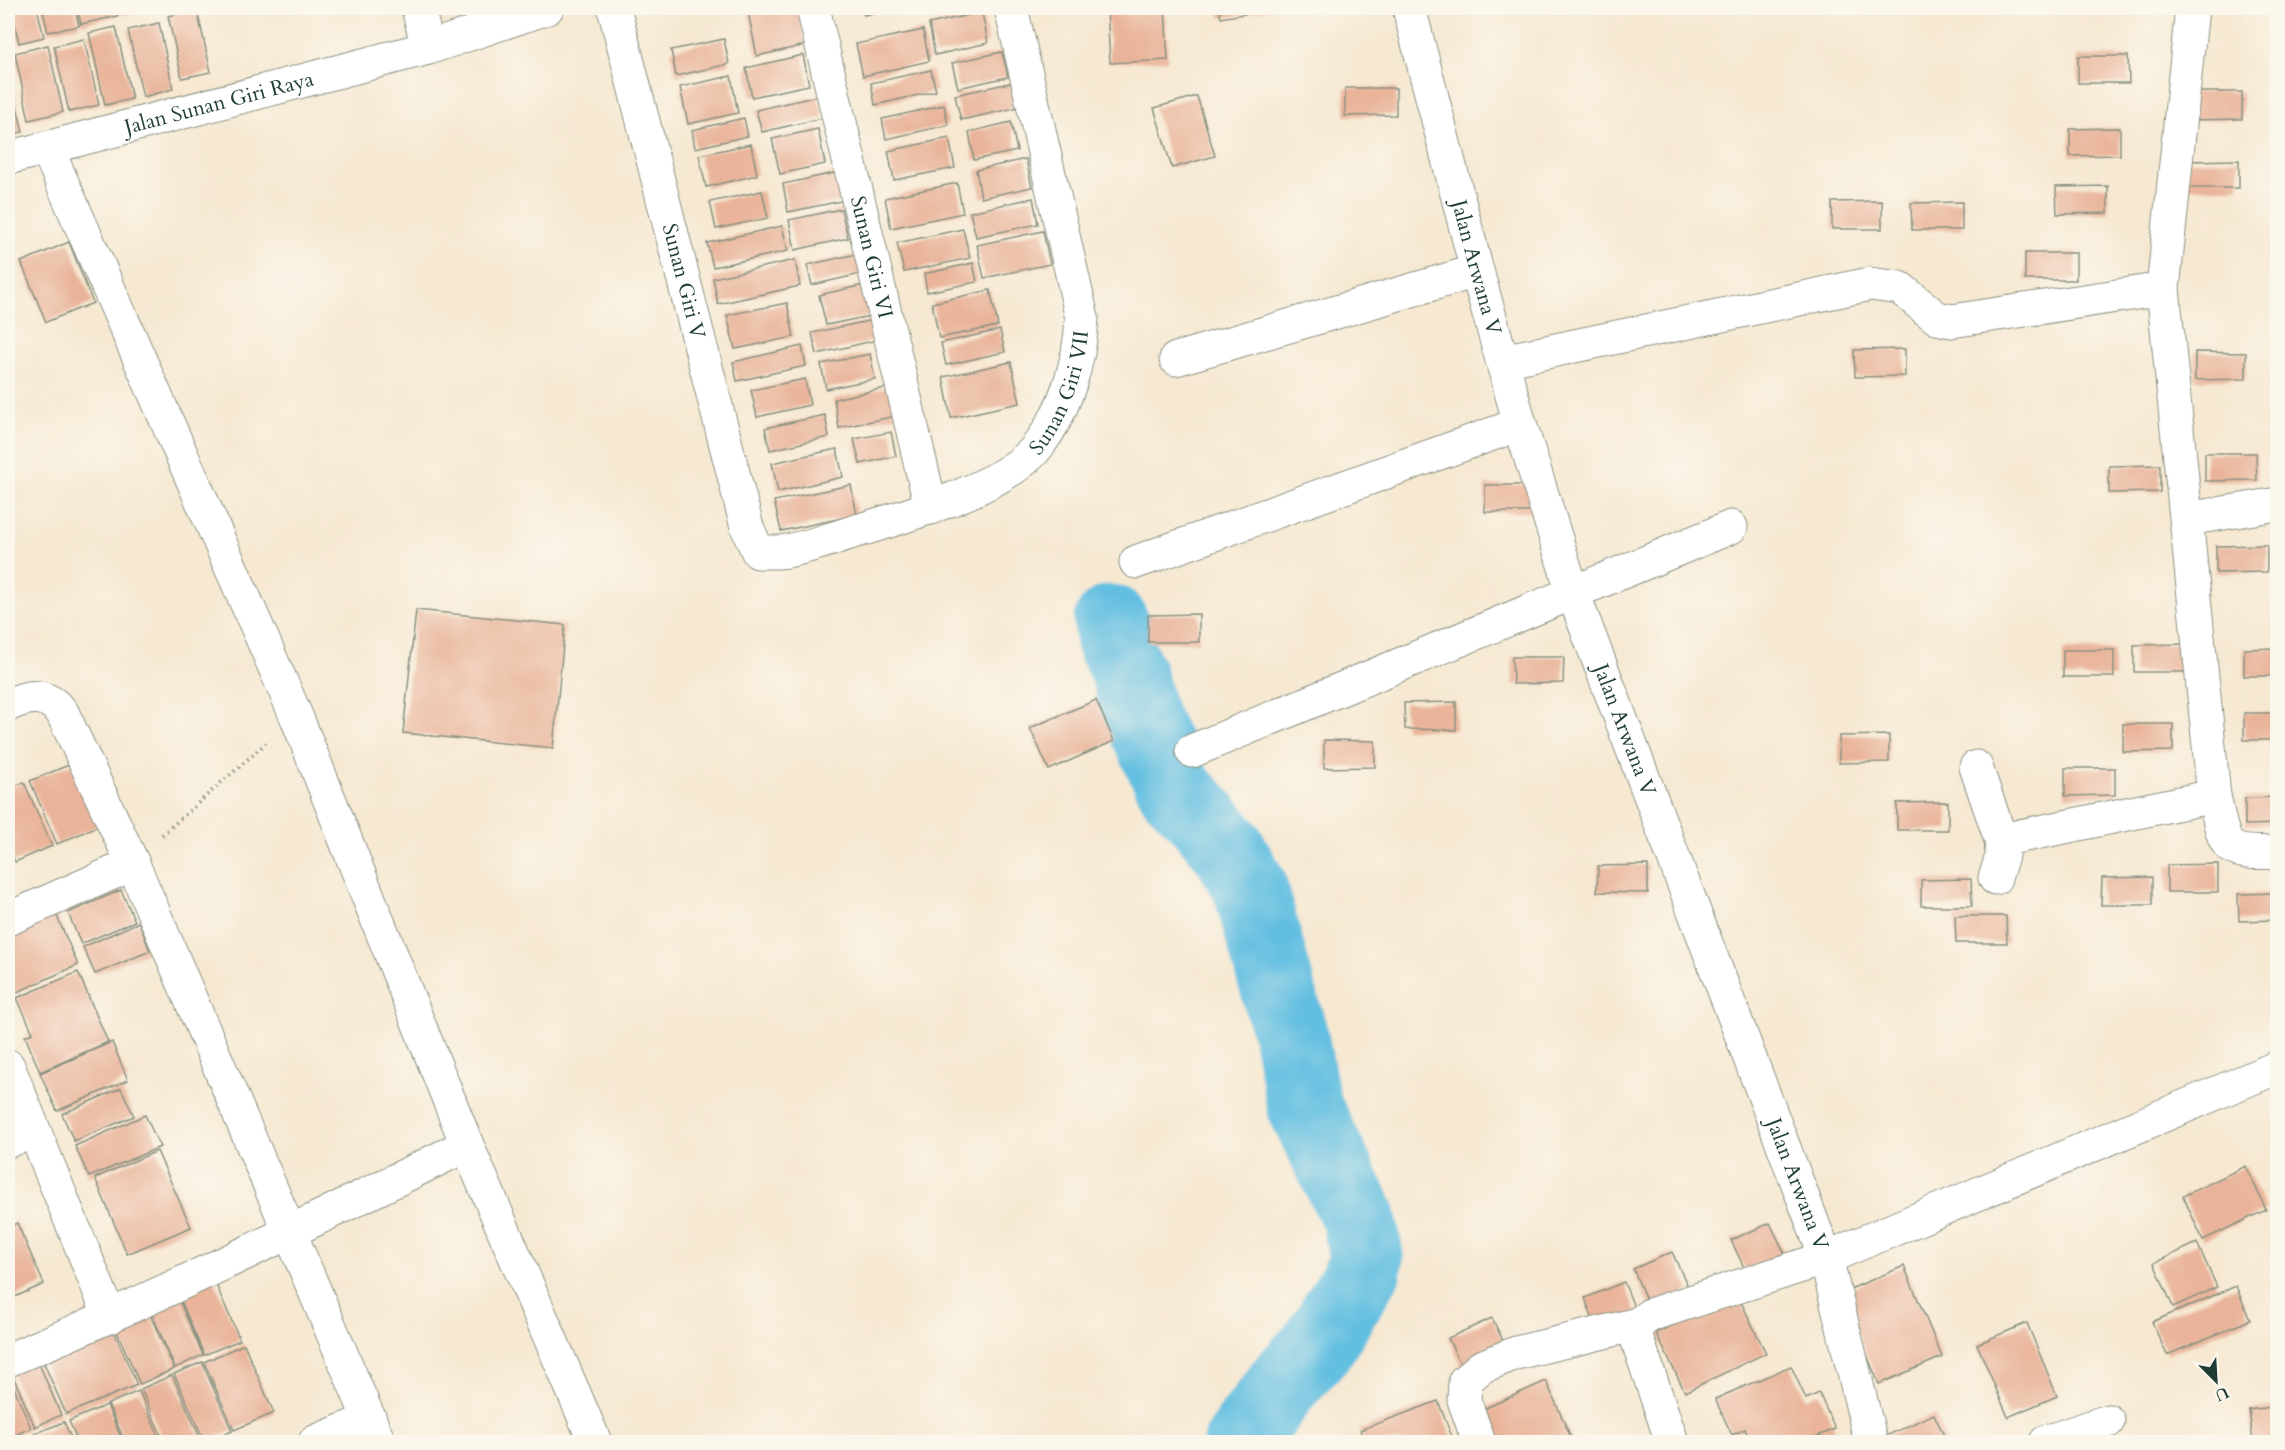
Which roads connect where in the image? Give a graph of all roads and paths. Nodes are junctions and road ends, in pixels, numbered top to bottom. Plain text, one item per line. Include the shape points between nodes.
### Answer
1 (418, 8) edge
2 (547, 8) edge
3 (614, 8) edge
4 (813, 8) edge
5 (1011, 8) edge
6 (1409, 8) edge
7 (2192, 8) edge
8 (428, 48) junction
9 (47, 148) junction
10 (8, 158) edge
11 (1477, 271) junction
12 (2163, 289) junction
13 (1176, 359) dead end
14 (1503, 361) junction
15 (1520, 424) junction
16 (2277, 504) edge
17 (931, 508) junction
18 (2187, 519) junction
19 (1731, 527) dead end
20 (758, 552) joint
21 (1136, 562) dead end
22 (1573, 593) junction
23 (8, 705) edge
24 (297, 718) junction
25 (1192, 751) dead end
26 (1976, 767) dead end
27 (2214, 795) junction
28 (2001, 840) junction
29 (2277, 852) edge
30 (133, 864) junction
31 (1995, 878) dead end
32 (8, 919) edge
33 (8, 1066) edge
34 (2277, 1067) edge
35 (21, 1136) edge
36 (467, 1145) junction
37 (291, 1232) junction
38 (1826, 1258) junction
39 (110, 1317) junction
40 (1638, 1324) junction
41 (8, 1360) edge
42 (2108, 1421) dead end
43 (375, 1431) edge
44 (315, 1443) edge
45 (595, 1443) edge
46 (1479, 1443) edge
47 (1672, 1443) edge
48 (1871, 1443) edge
49 (2046, 1443) edge

1 - 8 street
2 - 8 street, Jalan Sunan Giri Raya
3 - 20 street, Sunan Giri V via 747,526
4 - 17 street, Sunan Giri VI
5 - 17 street, Sunan Giri VII via 1082,318 1081,341 1057,412 1037,447 1011,470
6 - 11 street, Jalan Arwana V
7 - 12 street
8 - 9 street, Jalan Sunan Giri Raya
9 - 10 street, Jalan Sunan Giri Raya
9 - 24 street
11 - 13 street
11 - 14 street, Jalan Arwana V
12 - 14 street via 1952,321 1936,318 1900,288 1870,284
12 - 18 street
14 - 15 street, Jalan Arwana V
15 - 21 street
15 - 22 street, Jalan Arwana V
16 - 18 street
17 - 20 street, Sunan Giri VII via 792,550
18 - 27 street
19 - 22 street
22 - 25 street
22 - 38 street, Jalan Arwana V
23 - 30 street via 33,696 51,702 62,712
24 - 30 path via 234,770
24 - 36 street
26 - 28 street
27 - 28 street
27 - 29 street via 2224,841 2232,850 2246,854
28 - 31 street via 2002,856
30 - 32 street
30 - 37 street
33 - 35 street
34 - 38 street
35 - 39 street
36 - 37 street
36 - 45 street
37 - 39 street
37 - 43 street
38 - 40 street via 1650,1315
38 - 48 street, Jalan Arwana V
39 - 41 street
40 - 46 street via 1516,1353 1481,1367 1465,1381 1464,1400
40 - 47 street via 1636,1336
42 - 49 street
43 - 44 street

